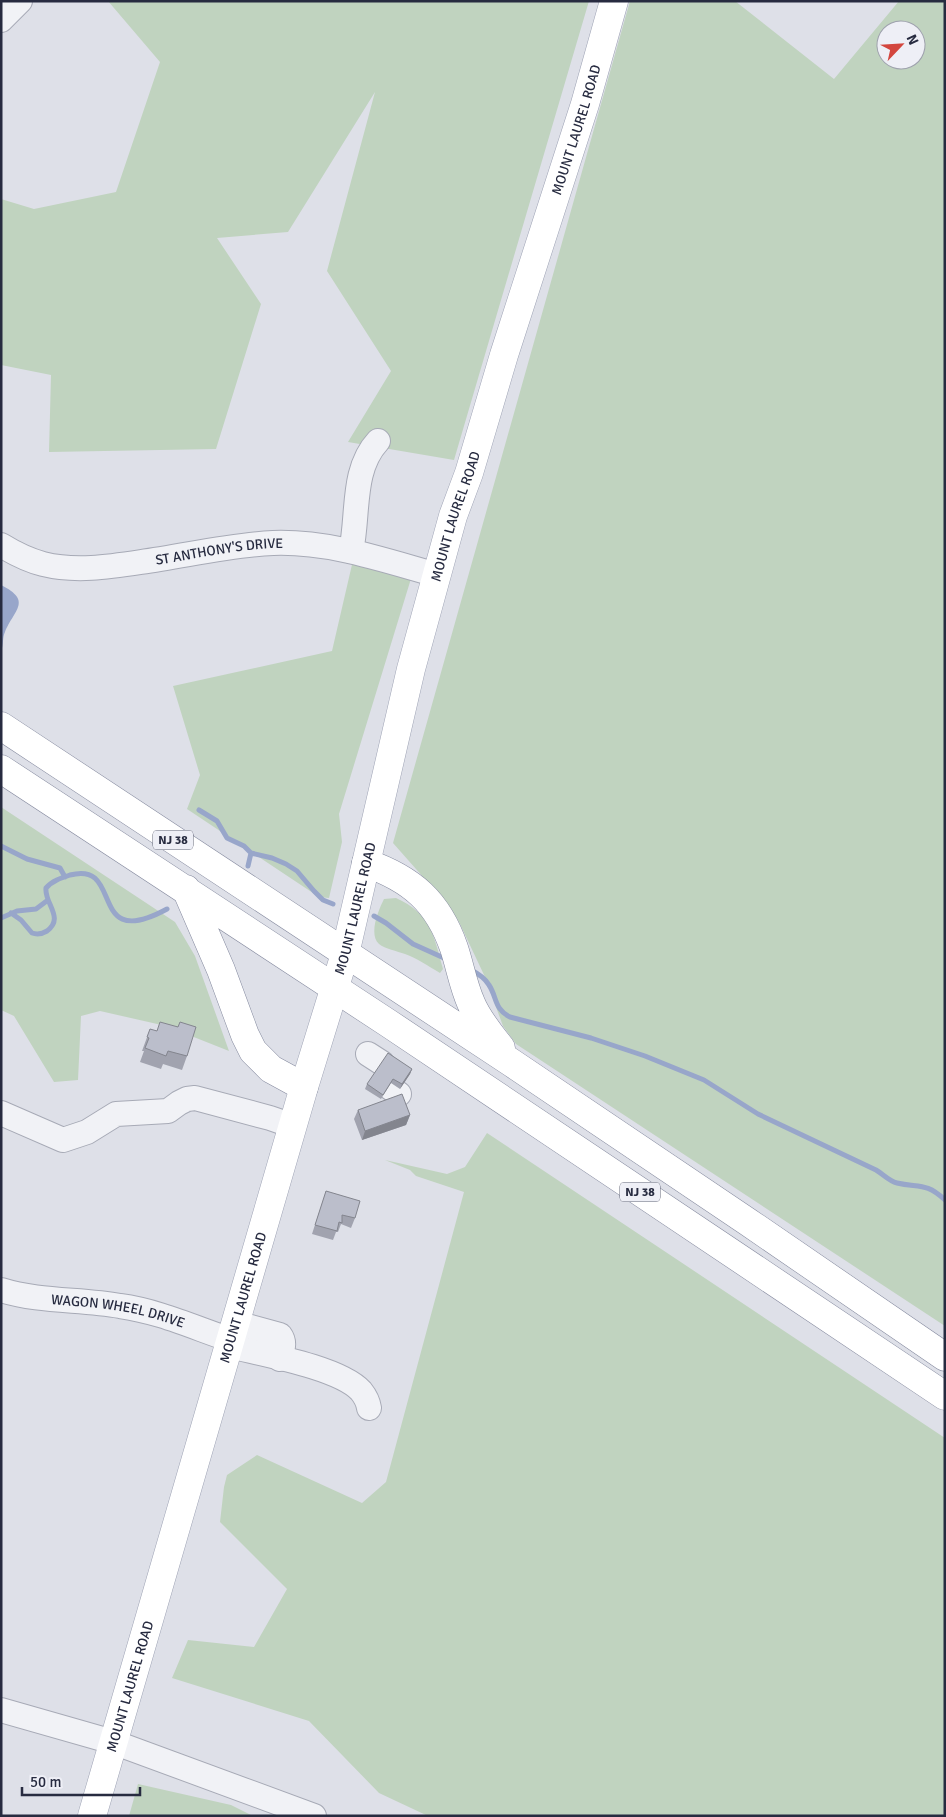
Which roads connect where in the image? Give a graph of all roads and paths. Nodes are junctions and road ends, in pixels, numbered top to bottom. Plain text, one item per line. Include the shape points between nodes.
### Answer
1 (20, 1) edge
2 (614, 1) edge
3 (1, 20) edge
4 (378, 441) dead end
5 (1, 545) edge
6 (351, 551) junction
7 (437, 575) junction
8 (1, 726) edge
9 (1, 769) edge
10 (366, 863) junction
11 (186, 889) junction
12 (345, 954) junction
13 (335, 987) junction
14 (512, 1063) junction
15 (304, 1087) junction
16 (1, 1113) edge
17 (293, 1126) junction
18 (1, 1290) edge
19 (232, 1336) junction
20 (945, 1357) edge
21 (945, 1396) edge
22 (370, 1408) dead end
23 (1, 1710) edge
24 (113, 1742) junction
25 (92, 1816) edge
26 (314, 1816) edge

1 - 3 street
2 - 7 main road, MOUNT LAUREL ROAD via 585,104
4 - 6 street via 360,475
5 - 6 street, ST ANTHONY'S DRIVE via 42,564 68,568 124,565 272,543 301,543
6 - 7 street, ST ANTHONY'S DRIVE
7 - 10 main road, MOUNT LAUREL ROAD via 411,669
8 - 12 main road, NJ 38
9 - 11 main road, NJ 38
10 - 12 main road, MOUNT LAUREL ROAD
10 - 14 main road via 405,882 435,907 446,927 472,1005
11 - 13 main road, NJ 38
11 - 15 main road via 253,1051 271,1070
12 - 13 main road, MOUNT LAUREL ROAD
12 - 14 main road, NJ 38
13 - 15 main road, MOUNT LAUREL ROAD
13 - 21 main road, NJ 38
14 - 20 main road, NJ 38
15 - 17 main road, MOUNT LAUREL ROAD
16 - 17 street via 63,1140 87,1132 116,1114 168,1111 187,1099 195,1098
17 - 19 main road, MOUNT LAUREL ROAD
18 - 19 street, WAGON WHEEL DRIVE via 37,1298 131,1307
19 - 22 street, WAGON WHEEL DRIVE via 280,1359 329,1371 360,1390
19 - 24 main road, MOUNT LAUREL ROAD
23 - 24 street
24 - 25 main road, MOUNT LAUREL ROAD
24 - 26 street

